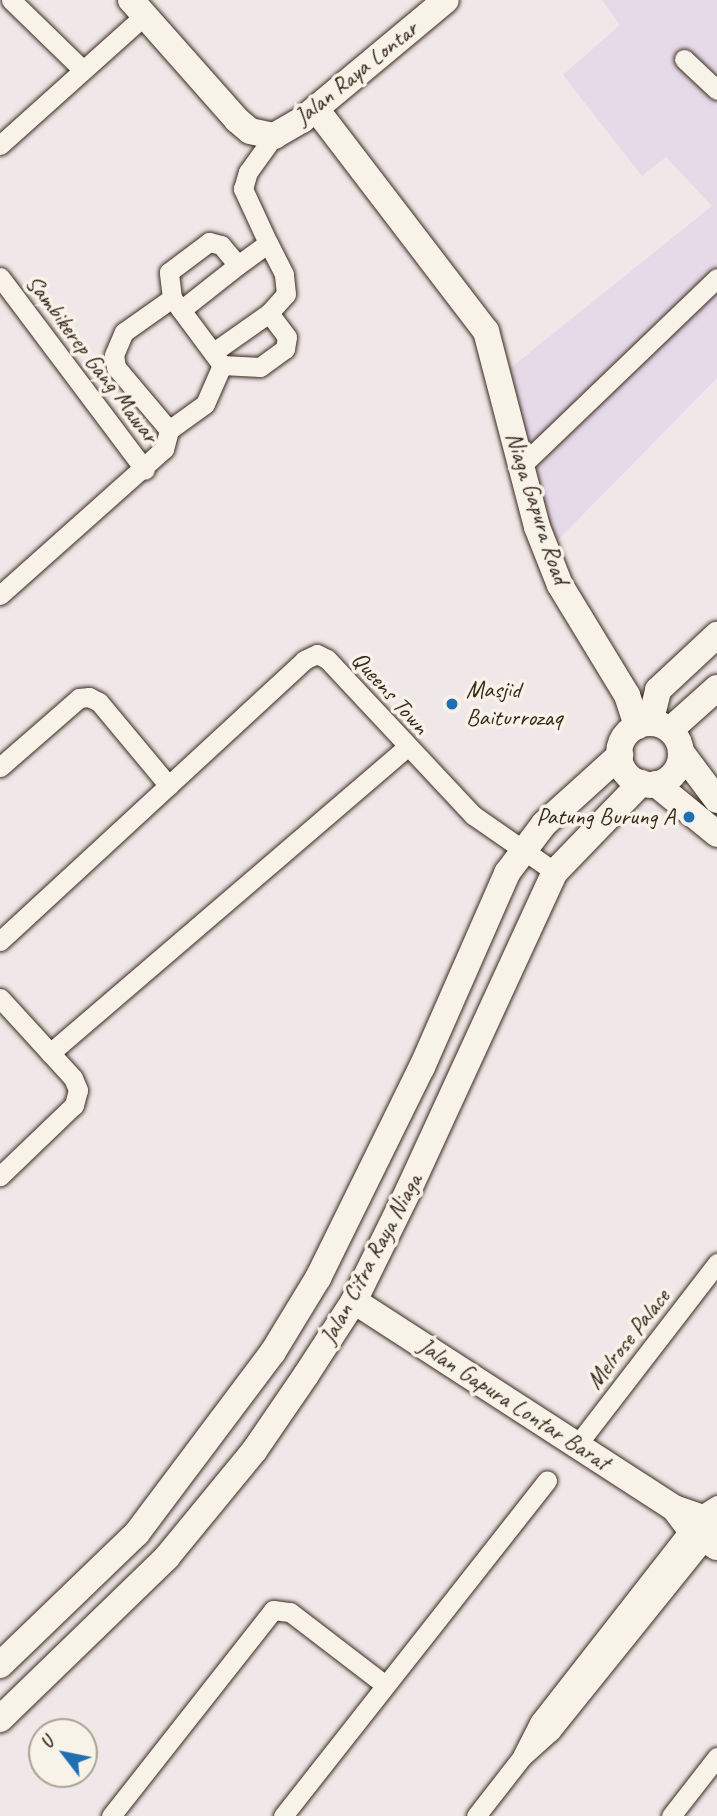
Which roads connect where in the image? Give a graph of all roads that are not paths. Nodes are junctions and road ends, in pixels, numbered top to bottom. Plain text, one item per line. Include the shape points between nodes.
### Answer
1 (11, 0) edge
2 (446, 0) edge
3 (138, 8) edge
4 (684, 59) dead end
5 (83, 70) junction
6 (717, 90) edge
7 (309, 114) junction
8 (274, 136) junction
9 (0, 145) edge
10 (268, 243) junction
11 (238, 265) junction
12 (0, 277) edge
13 (717, 278) edge
14 (177, 304) junction
15 (269, 313) junction
16 (219, 358) junction
17 (169, 430) junction
18 (520, 467) junction
19 (145, 470) junction
20 (0, 595) edge
21 (717, 635) edge
22 (717, 688) edge
23 (659, 733) junction
24 (406, 748) junction
25 (620, 755) junction
26 (0, 767) edge
27 (649, 783) junction
28 (169, 786) junction
29 (717, 800) edge
30 (717, 834) edge
31 (520, 851) junction
32 (555, 872) junction
33 (0, 941) edge
34 (0, 998) edge
35 (50, 1052) junction
36 (422, 1067) junction
37 (461, 1083) junction
38 (0, 1177) edge
39 (717, 1263) edge
40 (354, 1301) junction
41 (577, 1445) junction
42 (547, 1481) dead end
43 (705, 1524) edge
44 (137, 1533) junction
45 (167, 1556) junction
46 (0, 1665) edge
47 (385, 1685) junction
48 (0, 1718) edge
49 (717, 1758) edge
50 (111, 1816) edge
51 (283, 1816) edge
52 (476, 1816) edge
53 (671, 1816) edge

1 - 5 street
2 - 7 street, Jalan Raya Lontar
3 - 5 street
3 - 8 street, Jalan Raya Lontar via 237,120 250,131
4 - 6 street
5 - 9 street
7 - 8 street, Jalan Raya Lontar
7 - 18 street, Niaga Gapura Road via 431,280 449,287 486,331
8 - 10 street via 248,172 243,190
10 - 11 street
10 - 15 street via 287,285
11 - 14 street
11 - 14 street via 221,245 209,242 174,264 168,280
12 - 19 street, Sambikerep Gang Mawar
13 - 18 street
14 - 16 street
14 - 17 street via 124,332 114,355 117,367
15 - 16 street
15 - 16 street via 287,337 285,349 260,367
16 - 17 street via 205,404
17 - 19 street via 164,449
18 - 23 street, Niaga Gapura Road via 560,585 627,695
19 - 20 street
21 - 23 street via 659,690
22 - 23 street
23 - 25 street via 624,738
23 - 27 street via 675,772
23 - 29 street, Niaga Gapura Road
24 - 28 street, Queens Town via 327,659 317,654 304,660
24 - 31 street, Queens Town via 473,815
24 - 35 street
25 - 27 street via 626,772
25 - 31 street, Jalan Citra Raya Niaga
26 - 28 street via 79,698 89,697 99,702
27 - 30 street
27 - 32 street, Jalan Citra Raya Niaga
28 - 33 street
31 - 32 street, Queens Town
31 - 36 street, Jalan Citra Raya Niaga
32 - 37 street, Jalan Citra Raya Niaga
34 - 35 street
35 - 38 street via 73,1078 78,1090 74,1105
36 - 37 street
36 - 44 street, Jalan Citra Raya Niaga via 318,1278 272,1352
37 - 40 street, Jalan Citra Raya Niaga
39 - 41 street, Melrose Palace
40 - 41 street, Jalan Gapura Lontar Barat
40 - 45 street, Jalan Citra Raya Niaga via 254,1451
41 - 43 street, Jalan Gapura Lontar Barat
42 - 47 street
43 - 52 street via 545,1739 522,1757
44 - 45 street
44 - 46 street, Jalan Citra Raya Niaga
45 - 48 street, Jalan Citra Raya Niaga
47 - 50 street via 290,1612 274,1610
47 - 51 street
49 - 53 street

